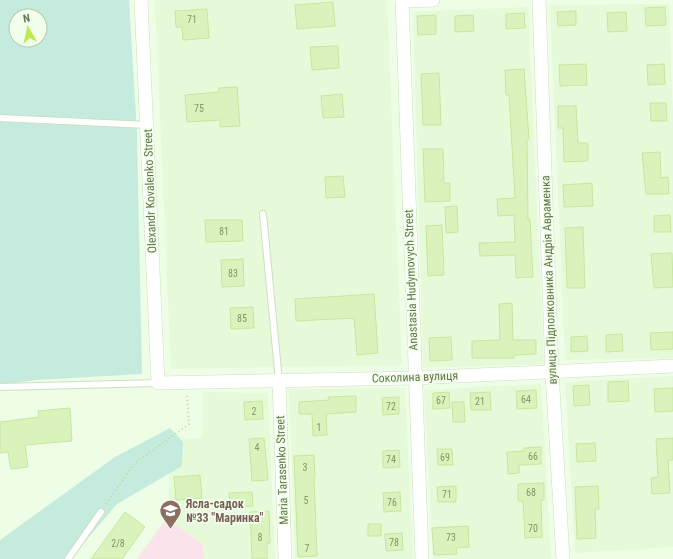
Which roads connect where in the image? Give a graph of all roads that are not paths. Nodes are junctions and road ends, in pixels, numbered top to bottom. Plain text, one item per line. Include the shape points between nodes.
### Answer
1 (141, 0) edge
2 (433, 0) edge
3 (539, 0) edge
4 (402, 1) edge
5 (0, 118) edge
6 (148, 125) junction
7 (263, 214) dead end
8 (673, 366) edge
9 (552, 372) junction
10 (414, 378) junction
11 (279, 381) junction
12 (158, 383) junction
13 (0, 387) edge
14 (101, 512) road end
15 (68, 559) edge
16 (285, 559) edge
17 (422, 559) edge
18 (562, 559) edge

1 - 6 street, Olexandr Kovalenko Street
2 - 4 street
3 - 9 street, вулиця Підполковника Андрія Авраменка
4 - 10 street, Anastasia Hudymovych Street
5 - 6 lane
6 - 12 street, Olexandr Kovalenko Street
7 - 11 lane
8 - 9 street, Соколина вулиця
9 - 10 street, Соколина вулиця
9 - 18 street, вулиця Підполковника Андрія Авраменка
10 - 11 street, Соколина вулиця
10 - 17 street, Anastasia Hudymovych Street
11 - 12 street, Соколина вулиця
11 - 16 street, Maria Tarasenko Street
12 - 13 lane
14 - 15 lane

